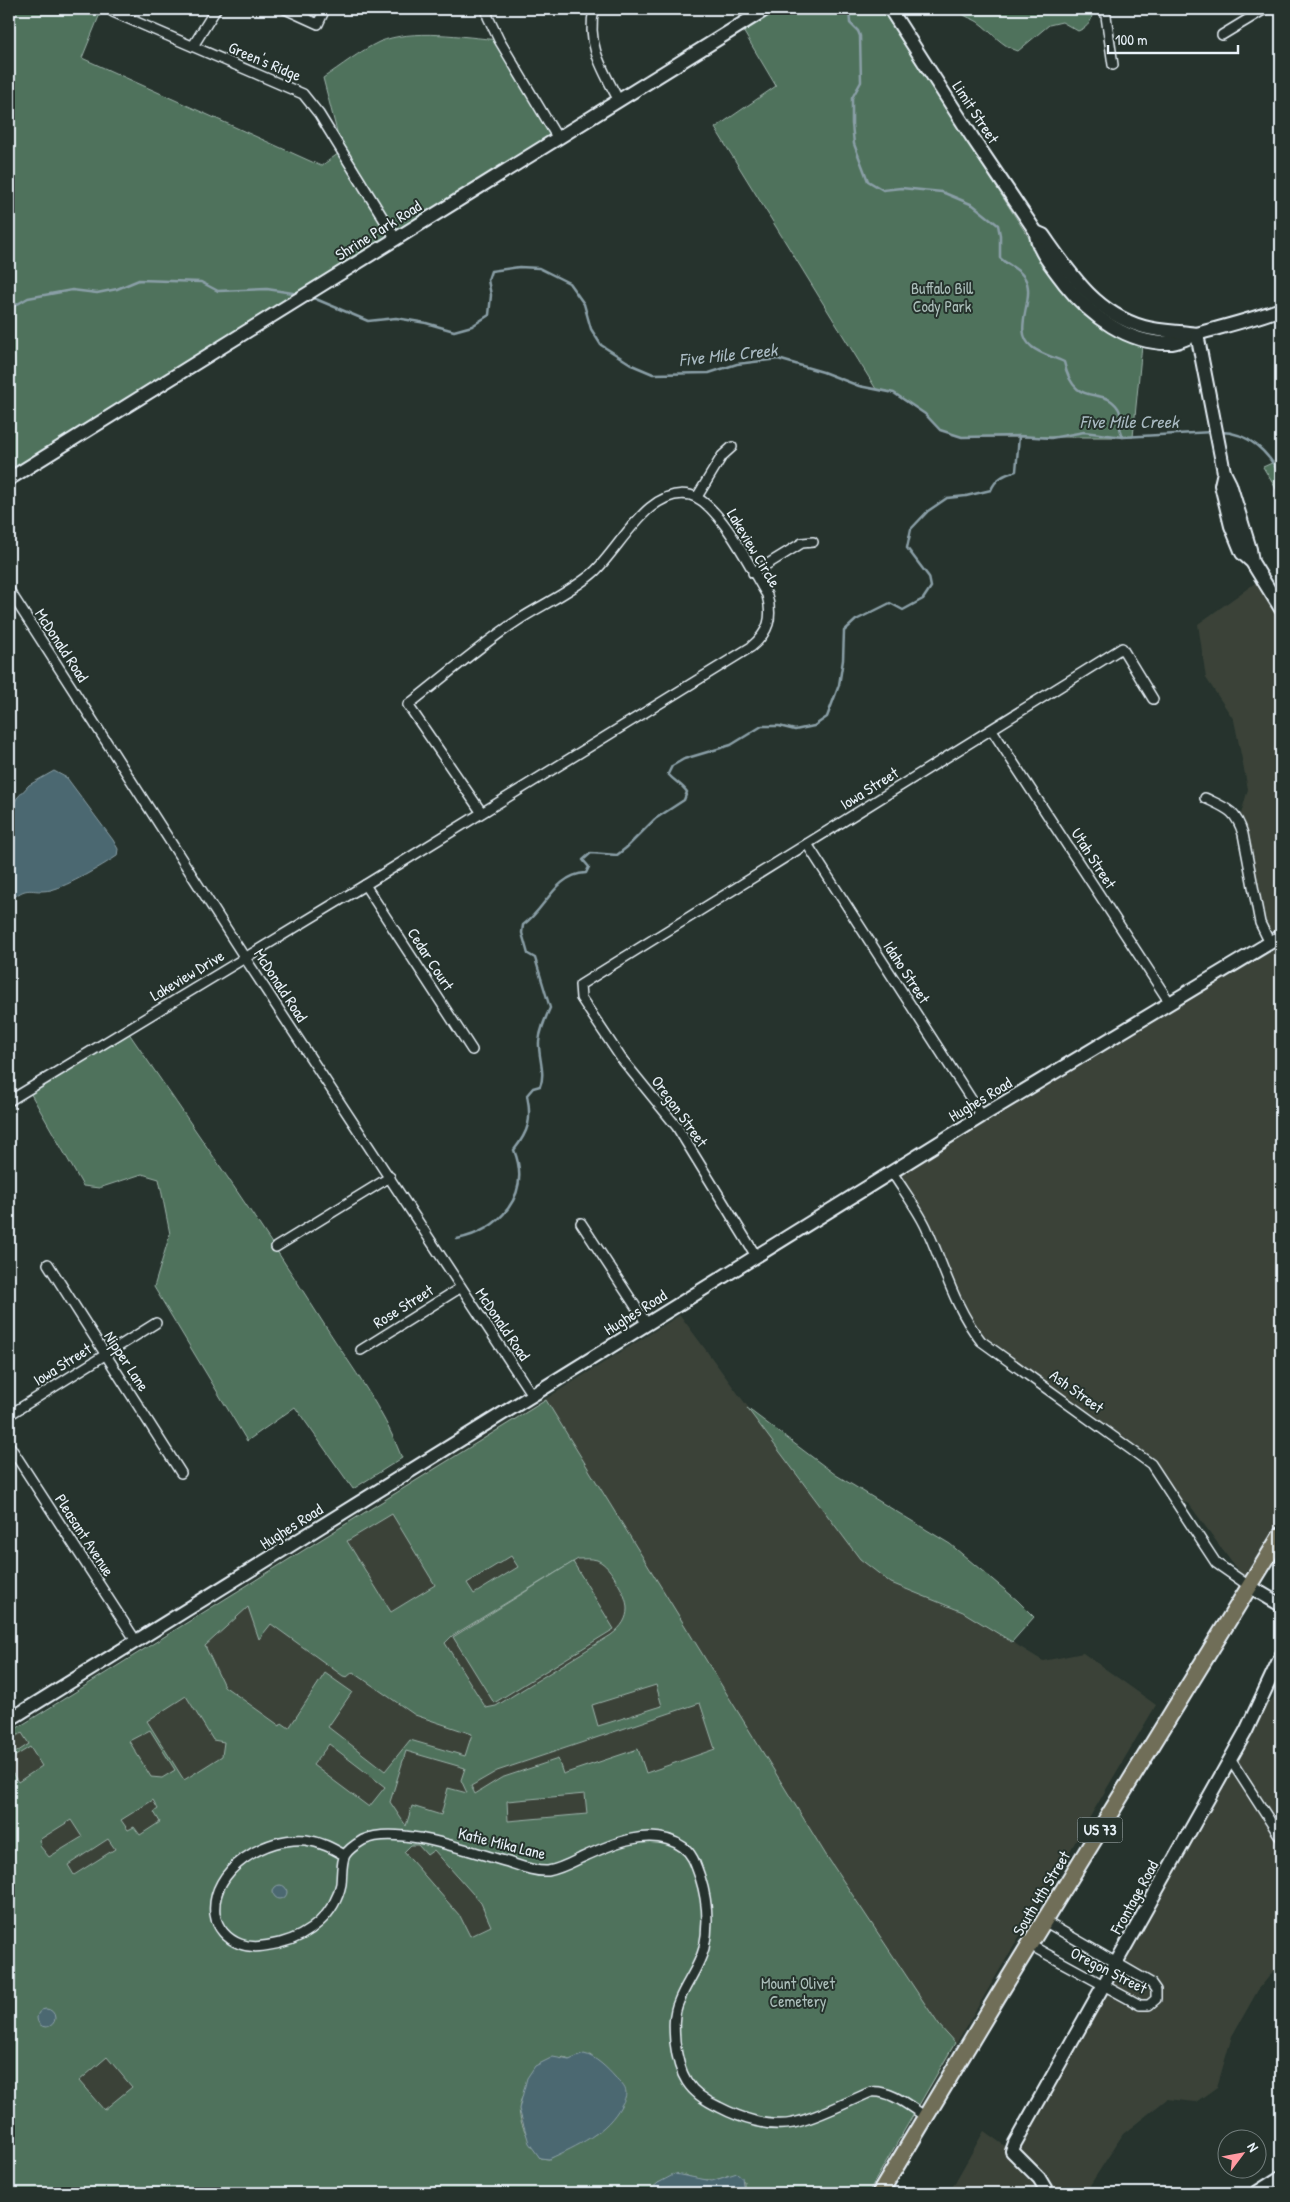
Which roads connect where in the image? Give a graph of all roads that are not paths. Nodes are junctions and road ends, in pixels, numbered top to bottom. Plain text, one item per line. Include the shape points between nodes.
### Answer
1 (216, 9) edge
2 (285, 9) edge
3 (325, 9) edge
4 (487, 9) edge
5 (766, 9) edge
6 (890, 9) edge
7 (1105, 9) edge
8 (1264, 9) edge
9 (593, 10) edge
10 (113, 12) dead end
11 (1222, 35) dead end
12 (193, 46) junction
13 (1113, 64) dead end
14 (619, 101) junction
15 (558, 137) junction
16 (396, 239) junction
17 (1281, 308) edge
18 (1197, 334) junction
19 (732, 447) dead end
20 (9, 479) edge
21 (697, 497) junction
22 (813, 542) dead end
23 (753, 573) junction
24 (9, 590) edge
25 (1281, 609) edge
26 (1153, 699) dead end
27 (992, 730) junction
28 (1205, 798) dead end
29 (482, 813) junction
30 (807, 844) junction
31 (365, 885) junction
32 (1276, 939) edge
33 (245, 958) junction
34 (580, 985) joint
35 (1170, 1003) junction
36 (472, 1050) dead end
37 (9, 1101) edge
38 (982, 1116) junction
39 (892, 1172) junction
40 (390, 1177) junction
41 (581, 1223) dead end
42 (276, 1247) dead end
43 (756, 1256) junction
44 (48, 1264) dead end
45 (460, 1288) junction
46 (156, 1323) dead end
47 (647, 1324) junction
48 (361, 1350) dead end
49 (106, 1354) junction
50 (532, 1394) junction
51 (9, 1415) edge
52 (9, 1445) edge
53 (181, 1473) dead end
54 (1281, 1535) edge
55 (1249, 1586) junction
56 (1281, 1605) edge
57 (136, 1642) junction
58 (1281, 1656) edge
59 (9, 1720) edge
60 (1230, 1759) junction
61 (1281, 1838) edge
62 (344, 1855) junction
63 (1044, 1921) junction
64 (1030, 1945) junction
65 (1116, 1962) junction
66 (1103, 1985) junction
67 (926, 2117) junction
68 (1281, 2177) edge
69 (880, 2193) edge
70 (1048, 2193) edge
71 (1256, 2193) edge

1 - 12 street
2 - 3 street via 318,24
4 - 15 street via 499,40
5 - 14 street, Shrine Park Road
6 - 18 street, Limit Street via 1036,232 1036,240 1072,293 1088,310 1104,322 1142,339 1174,343
7 - 13 street
8 - 11 street
9 - 14 street via 595,54
10 - 12 street, Green's Ridge
12 - 16 street, Green's Ridge via 303,94 319,114
14 - 15 street, Shrine Park Road
15 - 16 street, Shrine Park Road
16 - 20 street, Shrine Park Road
17 - 18 street, Limit Street via 1250,321
18 - 25 street via 1224,472 1252,562
19 - 21 street via 722,456
21 - 23 street, Lakeview Circle via 719,517
21 - 29 street via 687,494 662,497 647,509 592,574 515,622 408,705
22 - 23 street via 802,543
23 - 29 street, Lakeview Circle via 767,595 771,609 769,625 762,637 743,652
24 - 33 street, McDonald Road
26 - 27 street, Iowa Street via 1122,648
27 - 30 street, Iowa Street
27 - 35 street, Utah Street
28 - 32 street via 1231,810 1239,821 1260,923
29 - 31 street, Lakeview Drive
30 - 34 street, Iowa Street
30 - 38 street, Idaho Street
31 - 33 street, Lakeview Drive
31 - 36 street, Cedar Court
32 - 35 street, Hughes Road
33 - 37 street, Lakeview Drive
33 - 40 street, McDonald Road
34 - 43 street, Oregon Street via 581,998 621,1058 677,1127
35 - 38 street, Hughes Road
38 - 39 street, Hughes Road
39 - 43 street, Hughes Road
39 - 55 street, Ash Street via 926,1226 967,1324 980,1341 1151,1464 1216,1563
40 - 42 street
40 - 45 street, McDonald Road
41 - 47 street
43 - 47 street, Hughes Road
44 - 49 street, Nipper Lane
45 - 48 street, Rose Street
45 - 50 street, McDonald Road
46 - 49 street, Iowa Street
47 - 50 street, Hughes Road
49 - 51 street, Iowa Street
49 - 53 street, Nipper Lane
50 - 57 street, Hughes Road
52 - 57 street, Pleasant Avenue
54 - 55 highway, South 4th Street / US 73
55 - 56 street, Ash Street
55 - 63 highway, South 4th Street / US 73
57 - 59 street, Hughes Road
58 - 60 street, Frontage Road
60 - 61 street
60 - 65 street, Frontage Road
62 - 62 street via 321,1843 304,1840 280,1842 251,1855 234,1867 220,1886 215,1913 218,1925 234,1942 250,1948 295,1939 306,1933 329,1912 339,1894
62 - 67 street, Katie Mika Lane via 360,1841 387,1834 423,1840 538,1871 558,1868 599,1849 648,1836 668,1840 683,1847 695,1860 707,1917 704,1946 696,1970 678,2003 674,2028 677,2060 681,2074 691,2088 703,2100 723,2110 777,2124 794,2123 871,2092 881,2091
63 - 64 highway, South 4th Street / US 73
63 - 65 street, Oregon Street
64 - 66 street, Oregon Street
64 - 67 highway, South 4th Street / US 73
65 - 66 street, Frontage Road
65 - 66 street, Oregon Street via 1151,1983 1156,1990 1156,1999 1149,2005 1140,2006
66 - 70 street, Frontage Road via 1012,2152 1039,2178
67 - 69 highway, South 4th Street / US 73
68 - 71 street

